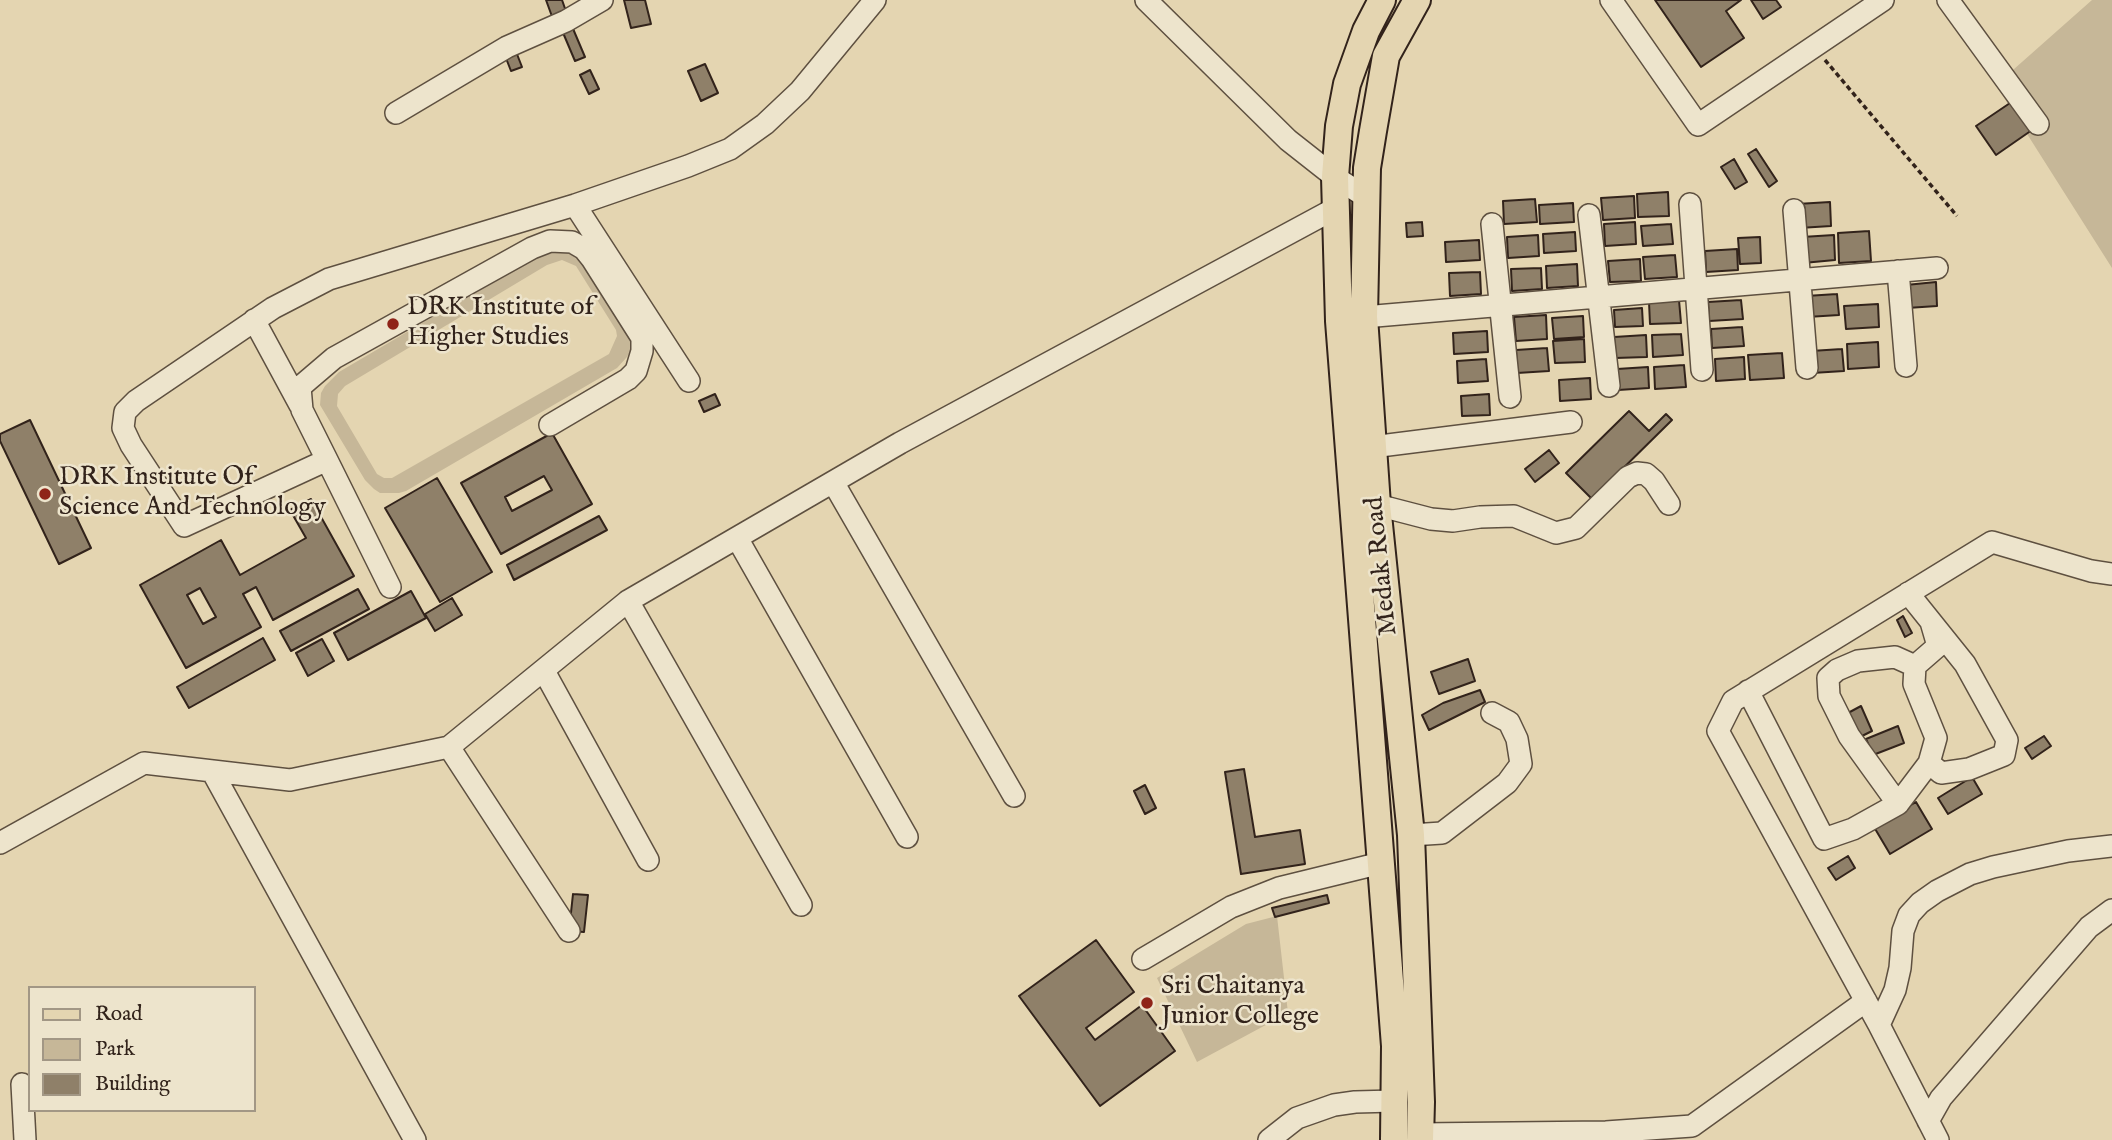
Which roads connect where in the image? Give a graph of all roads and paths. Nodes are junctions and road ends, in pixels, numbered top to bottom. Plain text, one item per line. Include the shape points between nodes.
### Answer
1 (602, 0) edge
2 (875, 0) edge
3 (1146, 0) edge
4 (1382, 0) edge
5 (1417, 0) edge
6 (1611, 0) edge
7 (1883, 0) edge
8 (1948, 0) edge
9 (1814, 47) junction
10 (396, 113) dead end
11 (2038, 124) dead end
12 (1335, 177) junction
13 (1366, 197) junction
14 (1690, 204) dead end
15 (576, 205) junction
16 (1336, 208) junction
17 (1794, 210) dead end
18 (1589, 215) dead end
19 (1957, 216) dead end
20 (1493, 224) dead end
21 (1937, 268) dead end
22 (1898, 271) junction
23 (1799, 281) junction
24 (1696, 289) junction
25 (1599, 297) junction
26 (1500, 305) junction
27 (1364, 317) junction
28 (254, 320) junction
29 (1906, 366) dead end
30 (1807, 368) dead end
31 (1702, 370) dead end
32 (689, 381) dead end
33 (1609, 386) dead end
34 (1510, 397) dead end
35 (302, 410) junction
36 (1571, 422) dead end
37 (551, 425) dead end
38 (1372, 447) junction
39 (325, 456) junction
40 (833, 482) junction
41 (1669, 504) dead end
42 (1377, 505) junction
43 (737, 538) junction
44 (2112, 574) edge
45 (390, 587) dead end
46 (1908, 593) junction
47 (628, 601) junction
48 (1931, 622) junction
49 (1915, 666) junction
50 (544, 671) junction
51 (1748, 691) junction
52 (1492, 713) dead end
53 (449, 747) junction
54 (1929, 763) junction
55 (212, 771) junction
56 (1014, 796) dead end
57 (1898, 804) junction
58 (1411, 835) junction
59 (907, 837) dead end
60 (0, 843) edge
61 (2112, 846) edge
62 (648, 859) dead end
63 (1381, 863) junction
64 (801, 905) dead end
65 (2112, 910) edge
66 (569, 931) dead end
67 (1143, 958) dead end
68 (1866, 1001) junction
69 (1879, 1025) junction
70 (22, 1084) dead end
71 (1394, 1101) junction
72 (1928, 1121) junction
73 (1420, 1137) edge
74 (25, 1140) edge
75 (415, 1140) edge
76 (1269, 1140) edge
77 (1394, 1140) edge
78 (1938, 1140) edge

1 - 10 street via 507,47
2 - 15 street via 800,91 730,149
3 - 12 street via 1287,140
4 - 12 main road, Medak Road via 1347,84
5 - 13 main road, Medak Road via 1386,56
6 - 9 street via 1698,125
7 - 9 street
8 - 11 street
9 - 19 path
12 - 13 street
12 - 16 main road, Medak Road
13 - 27 main road, Medak Road
14 - 24 street
15 - 28 street via 329,279
15 - 32 street
16 - 40 street
16 - 63 main road, Medak Road via 1340,334
17 - 23 street
18 - 25 street
20 - 26 street
21 - 22 street
22 - 23 street
22 - 29 street
23 - 24 street
23 - 30 street
24 - 25 street
24 - 31 street
25 - 26 street
25 - 33 street
26 - 27 street
26 - 34 street
27 - 38 main road, Medak Road
28 - 35 street
28 - 39 street via 135,401 125,412 123,428 131,445 184,526 327,460
35 - 37 street via 300,387 334,358 532,248 550,241 572,242 592,259 642,338 642,351 636,371 628,379
35 - 39 street
36 - 38 street
38 - 42 main road, Medak Road
39 - 45 street
40 - 43 street
40 - 56 street
41 - 42 street via 1654,481 1637,473 1576,528 1556,533 1514,516 1453,521
42 - 58 main road, Medak Road
43 - 47 street
43 - 59 street
44 - 46 street via 1992,541
46 - 48 street
46 - 51 street
47 - 50 street
47 - 64 street
48 - 49 street via 1938,646
48 - 54 street via 1965,664 2007,740 2004,755 1969,769 1941,773
49 - 54 street via 1914,684 1936,738
49 - 57 street via 1895,657 1857,661 1828,678 1829,696 1849,736
50 - 53 street
50 - 62 street
51 - 57 street via 1824,839
51 - 68 street via 1733,701 1718,731
52 - 58 street via 1509,722 1521,764 1507,783 1442,833
53 - 55 street via 290,780
53 - 66 street
54 - 57 street
55 - 60 street via 144,763
55 - 75 street
58 - 73 main road, Medak Road
61 - 69 street via 1993,867 1970,874 1920,903 1903,932 1895,990
63 - 67 street via 1279,888 1231,907
63 - 71 main road, Medak Road via 1395,1046
65 - 72 street via 2089,927 1941,1098
68 - 69 street
68 - 73 street via 1692,1126
69 - 72 street
70 - 74 street
71 - 76 street via 1334,1105 1297,1118
71 - 77 main road, Medak Road
72 - 78 street

